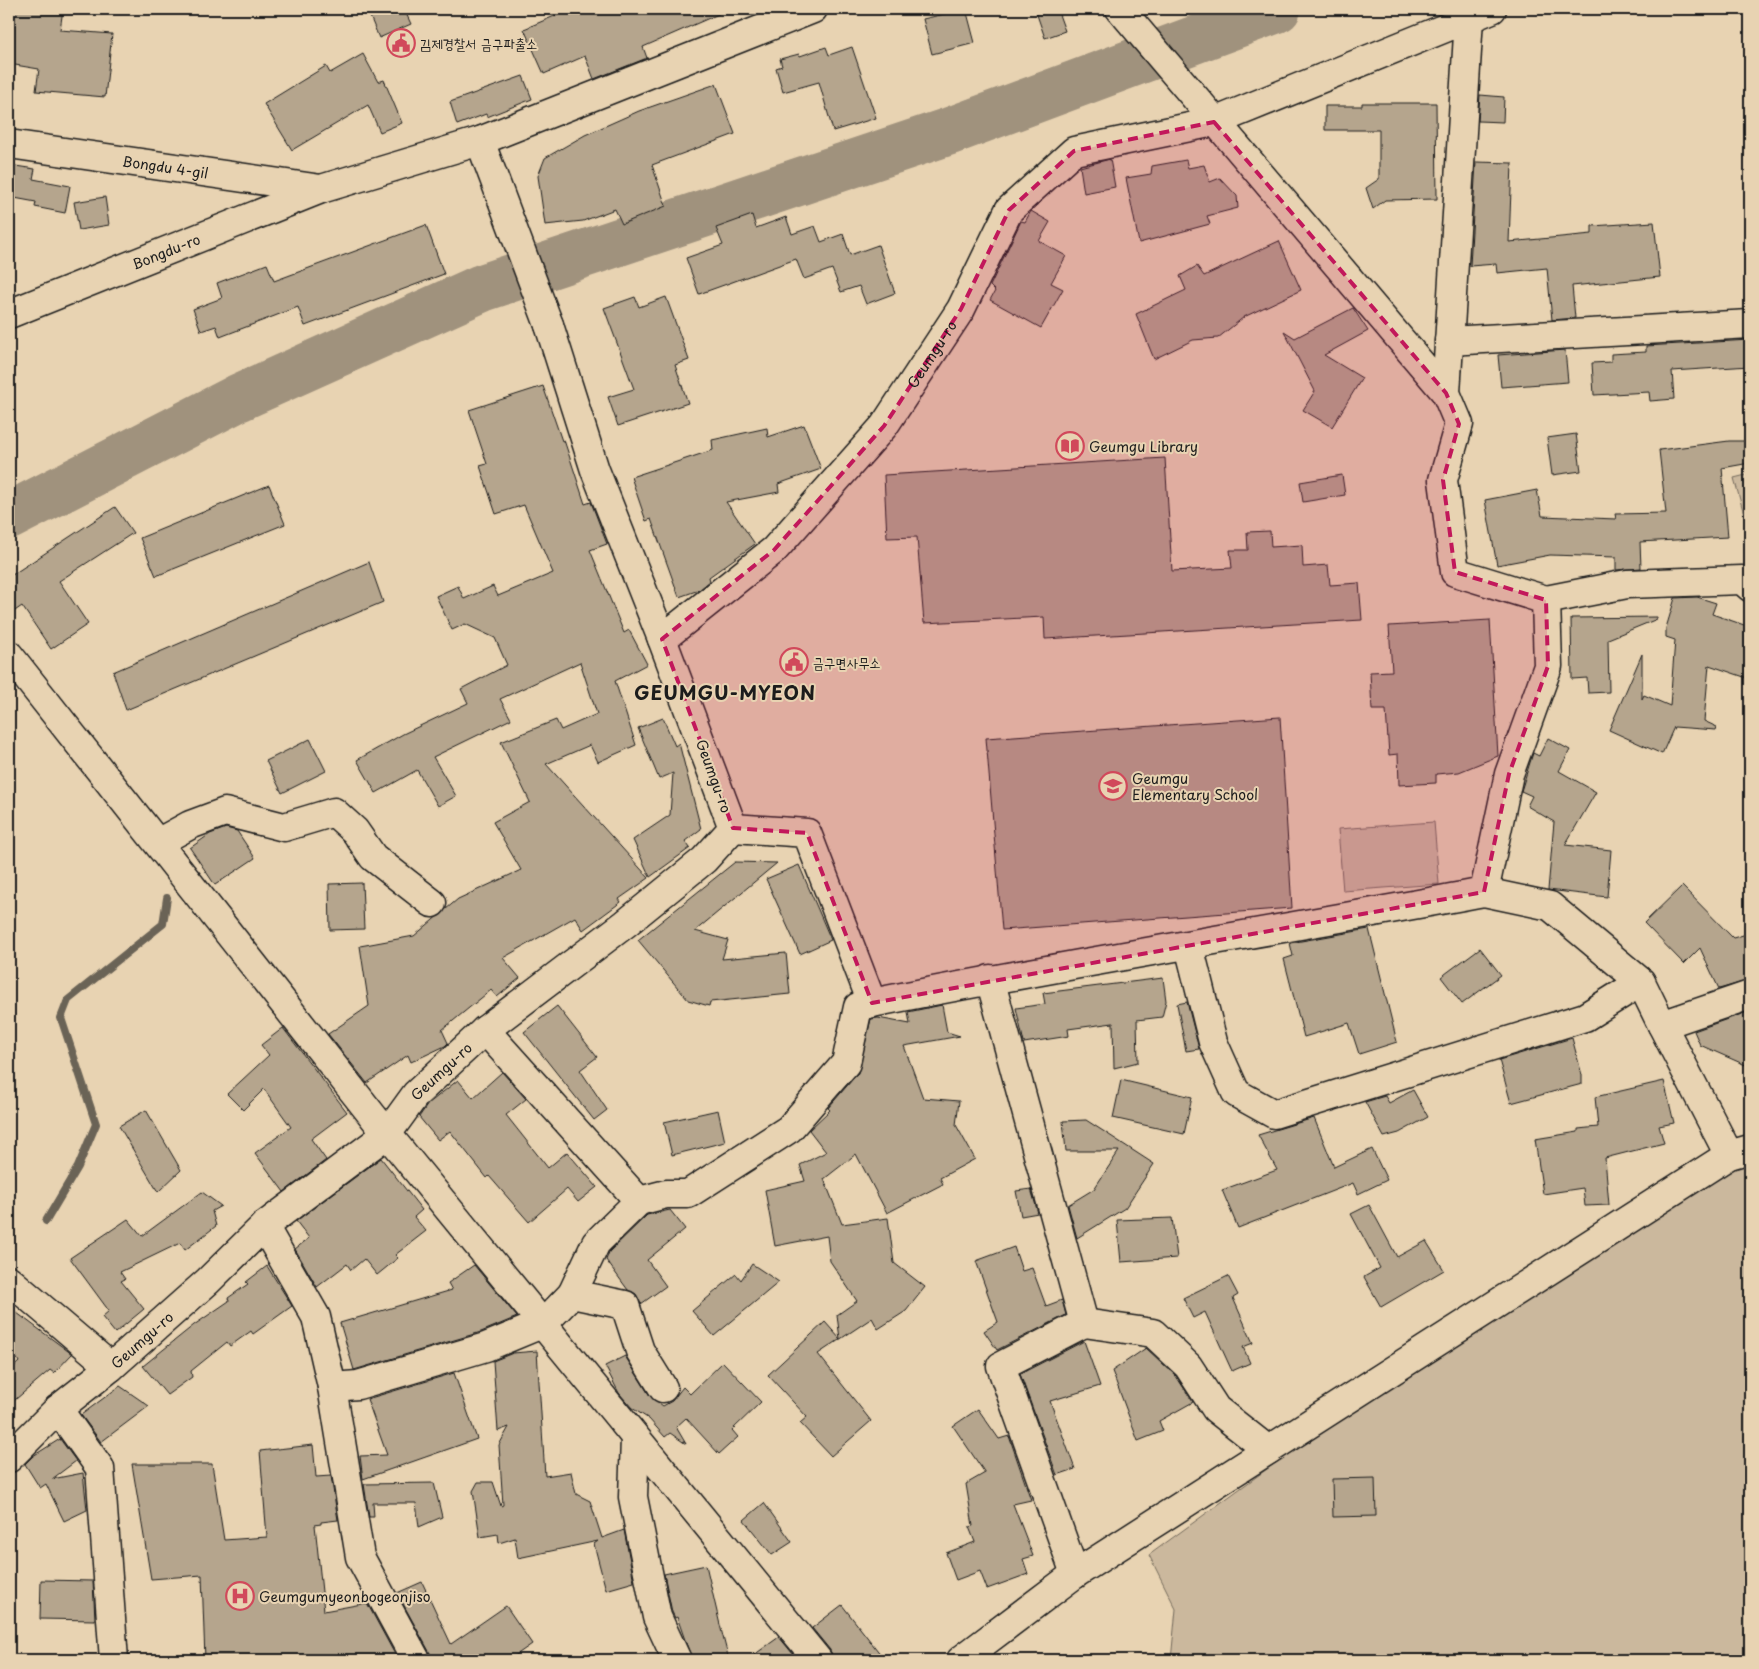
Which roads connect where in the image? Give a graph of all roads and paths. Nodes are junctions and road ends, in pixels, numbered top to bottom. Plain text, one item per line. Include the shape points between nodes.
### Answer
1 (814, 9) edge
2 (1120, 9) edge
3 (1481, 13) edge
4 (1210, 115) junction
5 (480, 141) junction
6 (9, 144) edge
7 (321, 189) junction
8 (9, 314) edge
9 (1750, 324) edge
10 (1449, 341) junction
11 (1446, 393) junction
12 (1750, 588) edge
13 (1546, 600) junction
14 (662, 639) junction
15 (9, 655) edge
16 (733, 828) junction
17 (159, 842) junction
18 (1484, 892) junction
19 (432, 903) dead end
20 (1189, 946) junction
21 (990, 979) junction
22 (1641, 982) junction
23 (1750, 995) edge
24 (872, 1003) junction
25 (1662, 1025) junction
26 (485, 1030) junction
27 (387, 1134) junction
28 (1740, 1152) edge
29 (639, 1201) junction
30 (264, 1226) junction
31 (9, 1280) edge
32 (572, 1294) junction
33 (544, 1323) junction
34 (1084, 1323) junction
35 (111, 1367) junction
36 (332, 1387) junction
37 (663, 1388) dead end
38 (58, 1409) junction
39 (635, 1438) junction
40 (1268, 1450) junction
41 (9, 1458) edge
42 (1075, 1574) junction
43 (114, 1660) edge
44 (416, 1660) edge
45 (677, 1660) edge
46 (818, 1660) edge
47 (961, 1660) edge

1 - 5 street, Bongdu-ro
2 - 4 street
3 - 4 street, Geumgu-ro
3 - 10 street
4 - 11 street
4 - 14 street, Geumgu-ro via 1074,151 1009,210 961,309 884,426 774,550
5 - 7 street, Bongdu-ro
5 - 14 street, Geumgu-ro via 549,325 596,470
6 - 7 street, Bongdu 4-gil
7 - 8 street, Bongdu-ro
9 - 10 street
10 - 11 street
11 - 13 street via 1459,424 1443,480 1455,572
12 - 13 street via 1742,580 1627,584
13 - 18 street via 1548,666 1509,774
14 - 16 street, Geumgu-ro
15 - 17 street
16 - 24 street via 807,833
16 - 26 street, Geumgu-ro via 704,860
17 - 19 street via 224,812 284,827 334,812 355,831 373,857
17 - 27 street
18 - 20 street
18 - 22 street via 1550,906
20 - 21 street
20 - 22 street via 1213,1042 1236,1093 1274,1114 1585,1017
21 - 24 street
21 - 34 street
22 - 25 street
23 - 25 street
24 - 29 street via 858,1007 846,1063 789,1129 688,1194 666,1194
25 - 28 street
26 - 27 street, Geumgu-ro via 416,1094
26 - 29 street
27 - 30 street, Geumgu-ro
27 - 33 street
28 - 40 street
29 - 32 street via 596,1243
30 - 35 street, Geumgu-ro
30 - 36 street via 316,1317
31 - 35 street
32 - 33 street
32 - 37 street via 625,1305 640,1350
33 - 36 street via 486,1346 358,1385
33 - 39 street
34 - 40 street via 1153,1333 1188,1366 1216,1409
34 - 42 street via 1001,1366
35 - 38 street, Geumgu-ro
36 - 44 street via 360,1557
38 - 41 street, Geumgu-ro
38 - 43 street via 100,1468
39 - 45 street via 634,1497 657,1617
39 - 46 street
40 - 42 street
42 - 47 street

